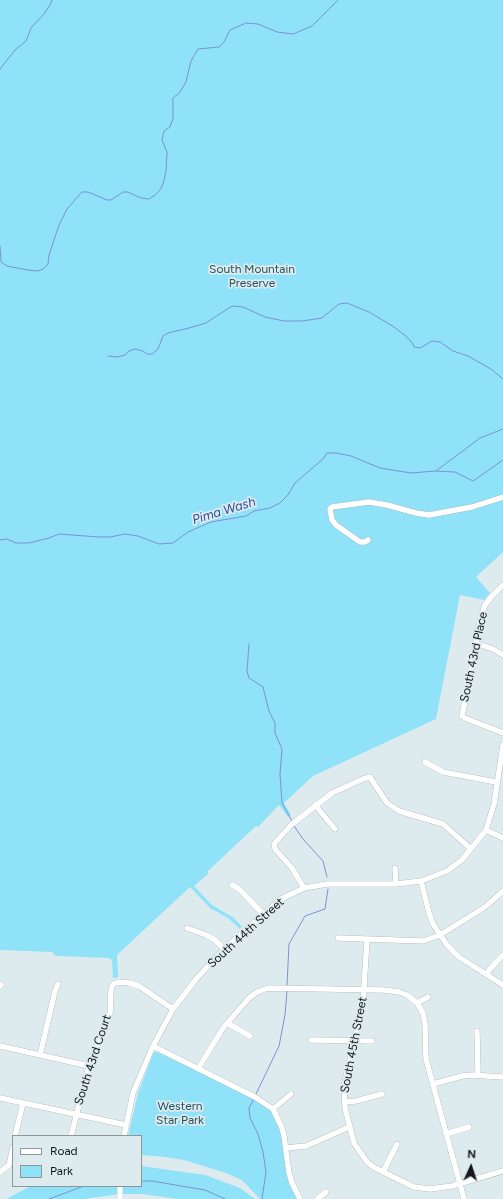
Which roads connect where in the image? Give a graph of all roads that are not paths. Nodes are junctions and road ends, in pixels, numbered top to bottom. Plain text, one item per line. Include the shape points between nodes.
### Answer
1 (503, 497) edge
2 (368, 540) dead end
3 (503, 585) edge
4 (475, 643) junction
5 (503, 656) edge
6 (503, 733) edge
7 (503, 745) edge
8 (424, 762) dead end
9 (496, 782) junction
10 (315, 805) junction
11 (335, 829) dead end
12 (486, 830) junction
13 (503, 838) edge
14 (471, 849) junction
15 (395, 868) dead end
16 (421, 881) junction
17 (396, 884) junction
18 (232, 885) dead end
19 (304, 888) junction
20 (503, 891) edge
21 (264, 914) junction
22 (187, 928) dead end
23 (440, 935) junction
24 (338, 938) dead end
25 (367, 939) junction
26 (224, 949) junction
27 (503, 954) edge
28 (487, 975) junction
29 (58, 984) dead end
30 (503, 985) edge
31 (364, 990) junction
32 (428, 997) dead end
33 (417, 1003) junction
34 (173, 1009) junction
35 (227, 1023) junction
36 (477, 1031) dead end
37 (250, 1036) dead end
38 (311, 1040) dead end
39 (355, 1041) junction
40 (372, 1042) dead end
41 (0, 1046) edge
42 (152, 1046) junction
43 (40, 1055) junction
44 (89, 1066) junction
45 (198, 1069) junction
46 (478, 1075) junction
47 (503, 1076) edge
48 (433, 1084) junction
49 (291, 1094) dead end
50 (382, 1094) dead end
51 (0, 1098) edge
52 (344, 1102) junction
53 (23, 1103) junction
54 (273, 1109) junction
55 (76, 1114) junction
56 (126, 1125) junction
57 (349, 1127) junction
58 (469, 1127) dead end
59 (446, 1134) junction
60 (15, 1135) edge
61 (71, 1135) edge
62 (124, 1135) edge
63 (397, 1144) dead end
64 (286, 1148) junction
65 (12, 1159) edge
66 (0, 1172) edge
67 (383, 1172) junction
68 (503, 1172) edge
69 (460, 1183) junction
70 (120, 1187) edge
71 (326, 1192) dead end
72 (120, 1199) edge
73 (300, 1199) edge
74 (317, 1199) edge
75 (464, 1199) edge

1 - 2 street via 472,507 430,514 369,502 330,509 336,525 360,542
3 - 4 street, South 43rd Place via 485,604
4 - 5 street via 493,649
4 - 6 street, South 43rd Place via 462,716
7 - 9 street, South 44th Street
8 - 9 street via 443,772
9 - 12 street, South 44th Street via 494,804
10 - 11 street
10 - 14 street via 332,793 370,777 387,803 399,812 442,824
10 - 19 street via 291,825 274,844
12 - 13 street
12 - 14 street, South 44th Street
14 - 16 street, South 44th Street via 462,860 447,871
15 - 17 street
16 - 17 street, South 44th Street
16 - 23 street via 429,913
17 - 19 street, South 44th Street via 327,884
18 - 21 street via 239,888
19 - 21 street, South 44th Street via 281,899
20 - 23 street via 485,907
21 - 26 street, South 44th Street
22 - 26 street via 215,940
23 - 25 street via 423,941
23 - 28 street via 459,957
24 - 25 street
25 - 31 street, South 45th Street
26 - 34 street, South 44th Street
27 - 28 street
28 - 30 street
29 - 43 street
31 - 33 street via 398,992
31 - 35 street via 268,988 249,998
31 - 39 street, South 45th Street
32 - 33 street
33 - 48 street via 425,1023 426,1059
34 - 42 street, South 44th Street
34 - 44 street, South 43rd Court via 139,986 119,982 113,984 110,1014
35 - 37 street
35 - 45 street
36 - 46 street
38 - 39 street
39 - 40 street
39 - 52 street, South 45th Street via 344,1086
41 - 43 street
42 - 45 street
42 - 56 street, South 44th Street via 133,1092
43 - 44 street
44 - 55 street, South 43rd Court
45 - 54 street via 255,1097
46 - 47 street
46 - 48 street via 462,1076
48 - 59 street
49 - 54 street
50 - 52 street
51 - 53 street
52 - 57 street, South 45th Street
53 - 55 street
53 - 60 street
54 - 64 street via 282,1128
55 - 56 street
55 - 61 street, South 43rd Court
56 - 62 street, South 44th Street
57 - 64 street via 306,1146
57 - 67 street, South 45th Street via 354,1143 367,1162
58 - 59 street
59 - 69 street
63 - 67 street
64 - 73 street via 289,1173
65 - 66 street
67 - 69 street, South 45th Street via 420,1188 430,1189
68 - 69 street, South 45th Street
69 - 75 street
70 - 72 street
71 - 74 street

